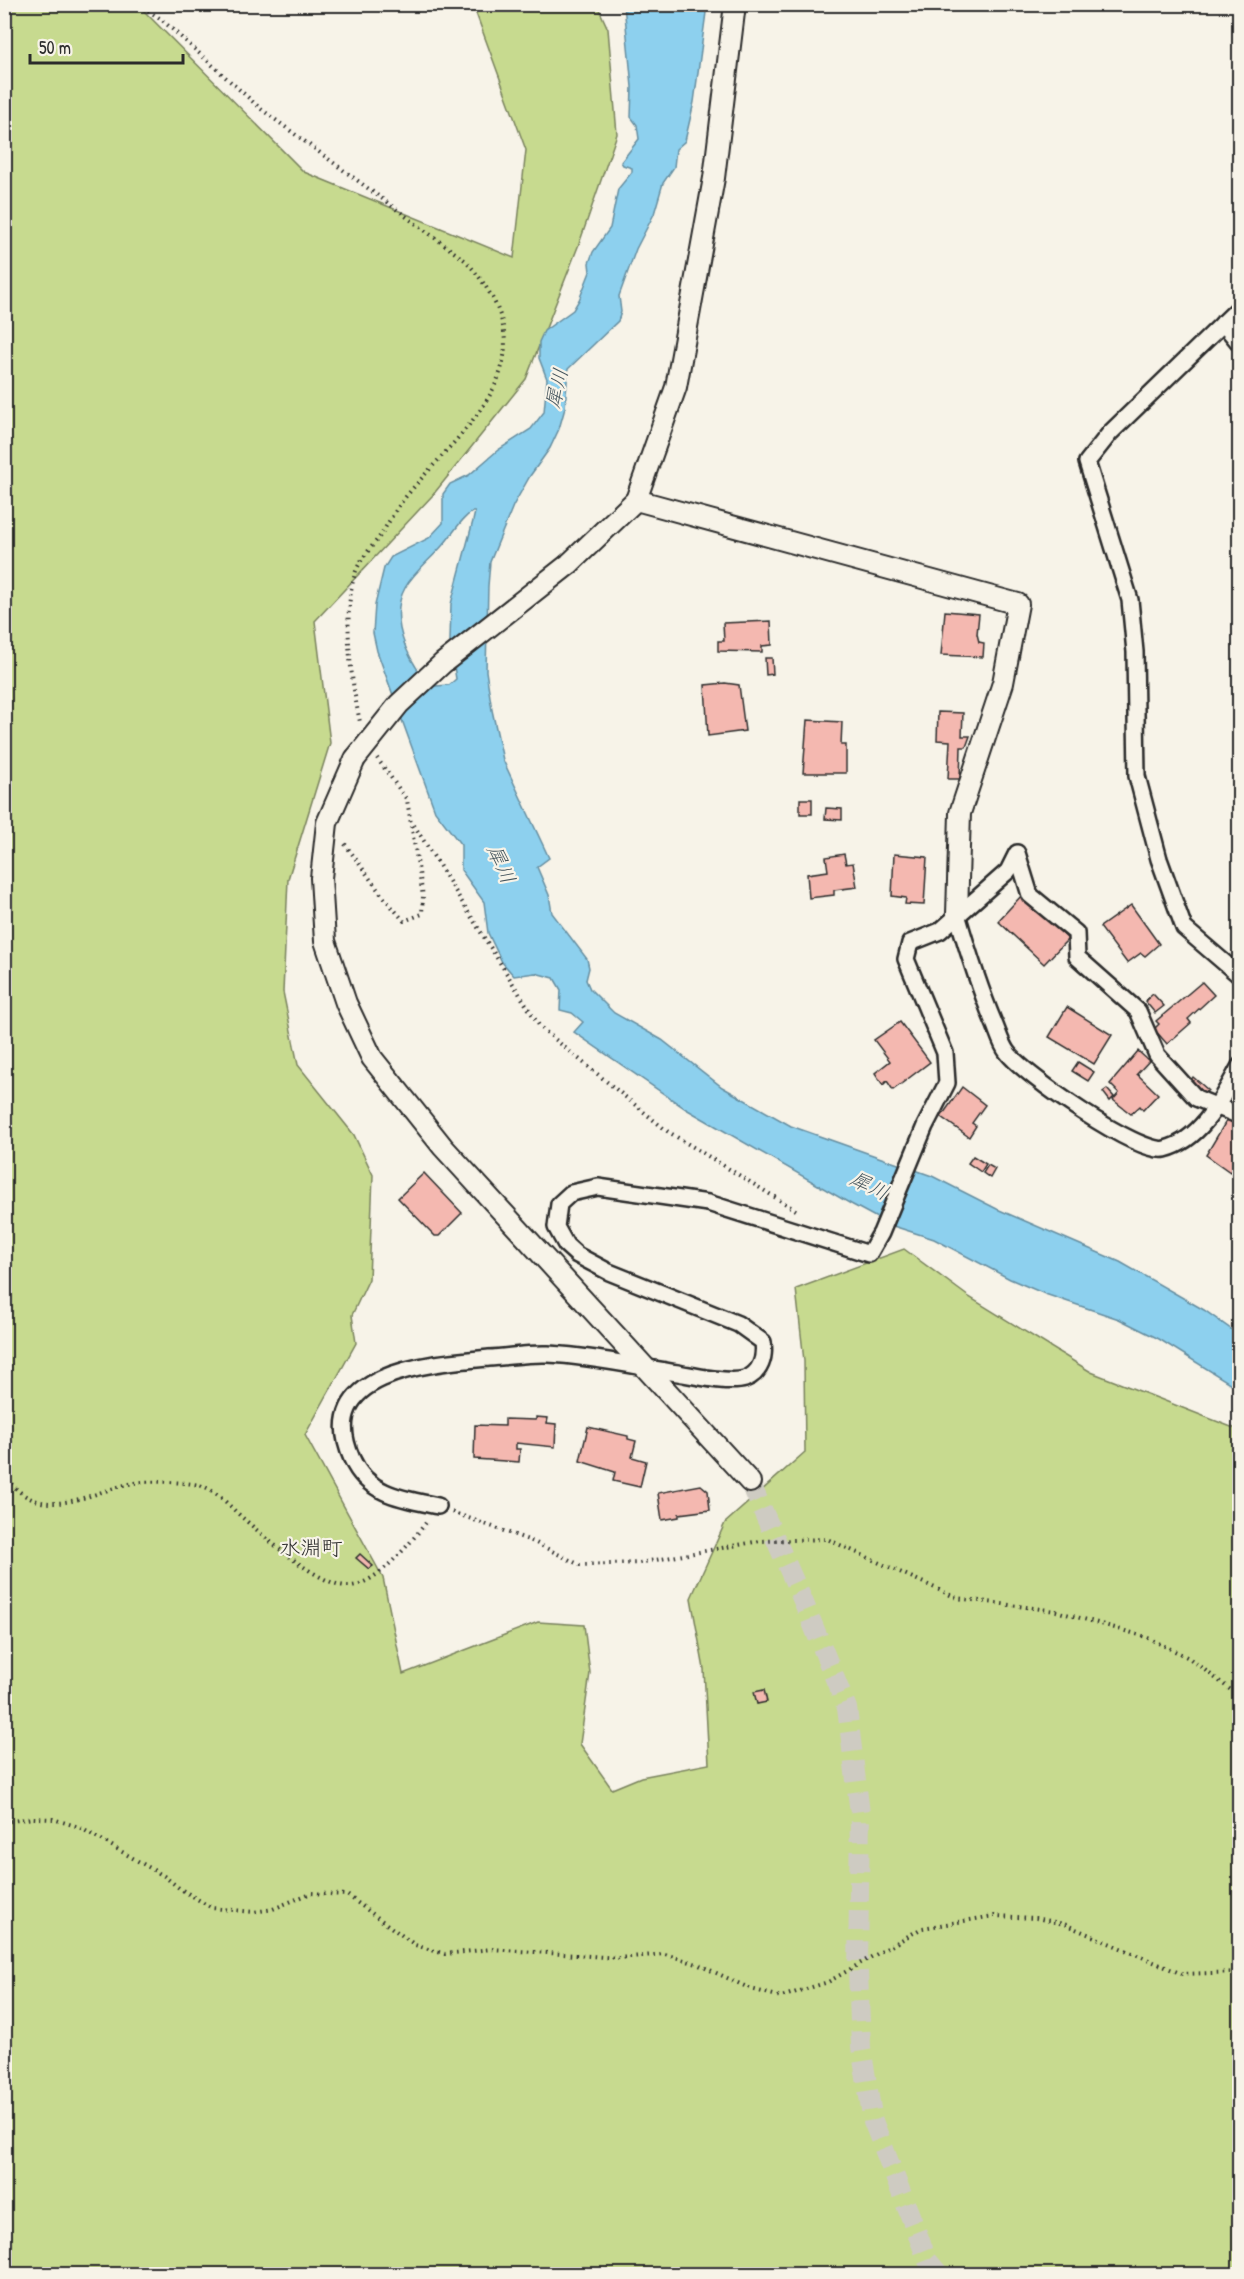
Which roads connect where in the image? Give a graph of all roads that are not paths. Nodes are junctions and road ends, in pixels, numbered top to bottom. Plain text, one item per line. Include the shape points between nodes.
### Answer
1 (735, 4) edge
2 (1239, 307) edge
3 (1223, 323) junction
4 (1239, 344) edge
5 (636, 500) junction
6 (957, 914) junction
7 (1239, 976) edge
8 (1239, 1066) edge
9 (1218, 1106) junction
10 (1239, 1116) edge
11 (643, 1367) junction
12 (750, 1482) tunnel mouth
13 (438, 1506) road end

1 - 5 street via 714,178 676,387
2 - 3 street
3 - 4 street
3 - 7 street via 1110,433 1087,462 1130,600 1136,652 1137,776 1159,859 1184,928
5 - 6 street via 1018,604 1003,683 960,813
5 - 11 street, bridge via 569,564 443,663 399,704 355,759 327,823 321,878 325,941 346,1003 372,1058 442,1147
6 - 9 street via 975,979 1006,1052 1043,1085 1139,1145 1164,1149 1188,1137
6 - 9 street via 1008,871 1017,853 1030,895 1076,933 1077,957 1138,1011 1157,1055 1196,1098
6 - 11 street via 940,931 910,943 906,959 945,1053 947,1083 869,1254 708,1203 598,1187 571,1193 559,1204 555,1227 577,1255 609,1272 738,1324 763,1342 765,1354 758,1371 744,1379 710,1379
8 - 9 street
9 - 10 street
11 - 12 street
11 - 13 street via 547,1354 401,1370 368,1385 352,1400 343,1422 346,1445 358,1472 382,1493

